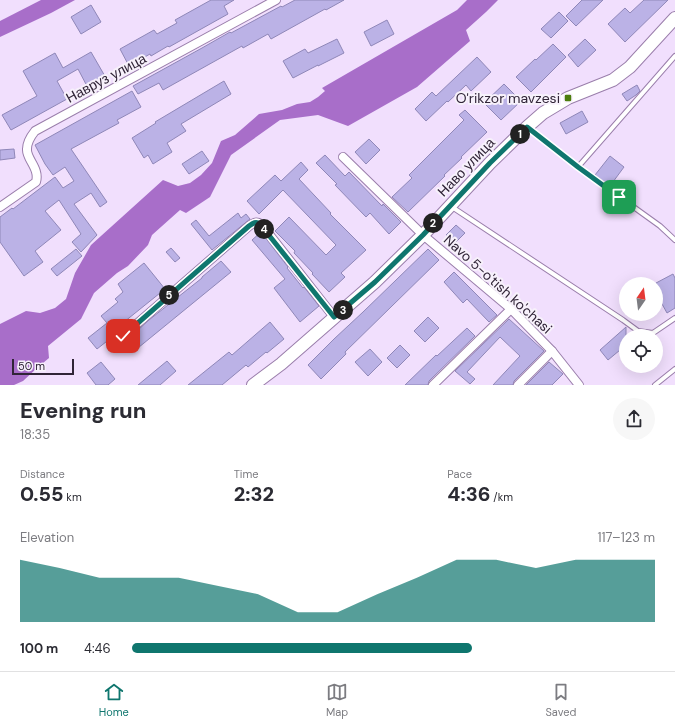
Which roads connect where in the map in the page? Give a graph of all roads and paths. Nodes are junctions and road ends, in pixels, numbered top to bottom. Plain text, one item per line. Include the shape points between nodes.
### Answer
1 (276, 0) edge
2 (675, 18) edge
3 (675, 56) edge
4 (527, 127) junction
5 (343, 157) dead end
6 (578, 167) junction
7 (450, 205) junction
8 (0, 207) edge
9 (423, 235) junction
10 (675, 240) edge
11 (511, 309) junction
12 (334, 317) junction
13 (675, 318) edge
14 (123, 336) dead end
15 (552, 351) junction
16 (675, 368) edge
17 (253, 385) edge
18 (433, 385) edge
19 (518, 385) edge
20 (579, 385) edge
21 (655, 385) edge

1 - 8 street, Навруз улица via 34,131 27,150 34,164 36,182
2 - 4 street, Наво улица via 630,67 613,80 568,98 543,113
3 - 6 lane
4 - 6 lane
4 - 7 street, Наво улица
5 - 9 street, Navo 5-o'tish ko'chasi
6 - 10 lane via 660,226
7 - 9 street, Наво улица
7 - 13 lane via 638,331 652,333
9 - 11 street, Navo 5-o'tish ko'chasi
9 - 12 street, Наво улица via 375,282
11 - 15 street, Navo 5-o'tish ko'chasi
11 - 18 street
12 - 14 street via 258,222 249,226
12 - 17 street, Наво улица
15 - 19 street
15 - 20 street, Navo 5-o'tish ko'chasi
16 - 21 lane

